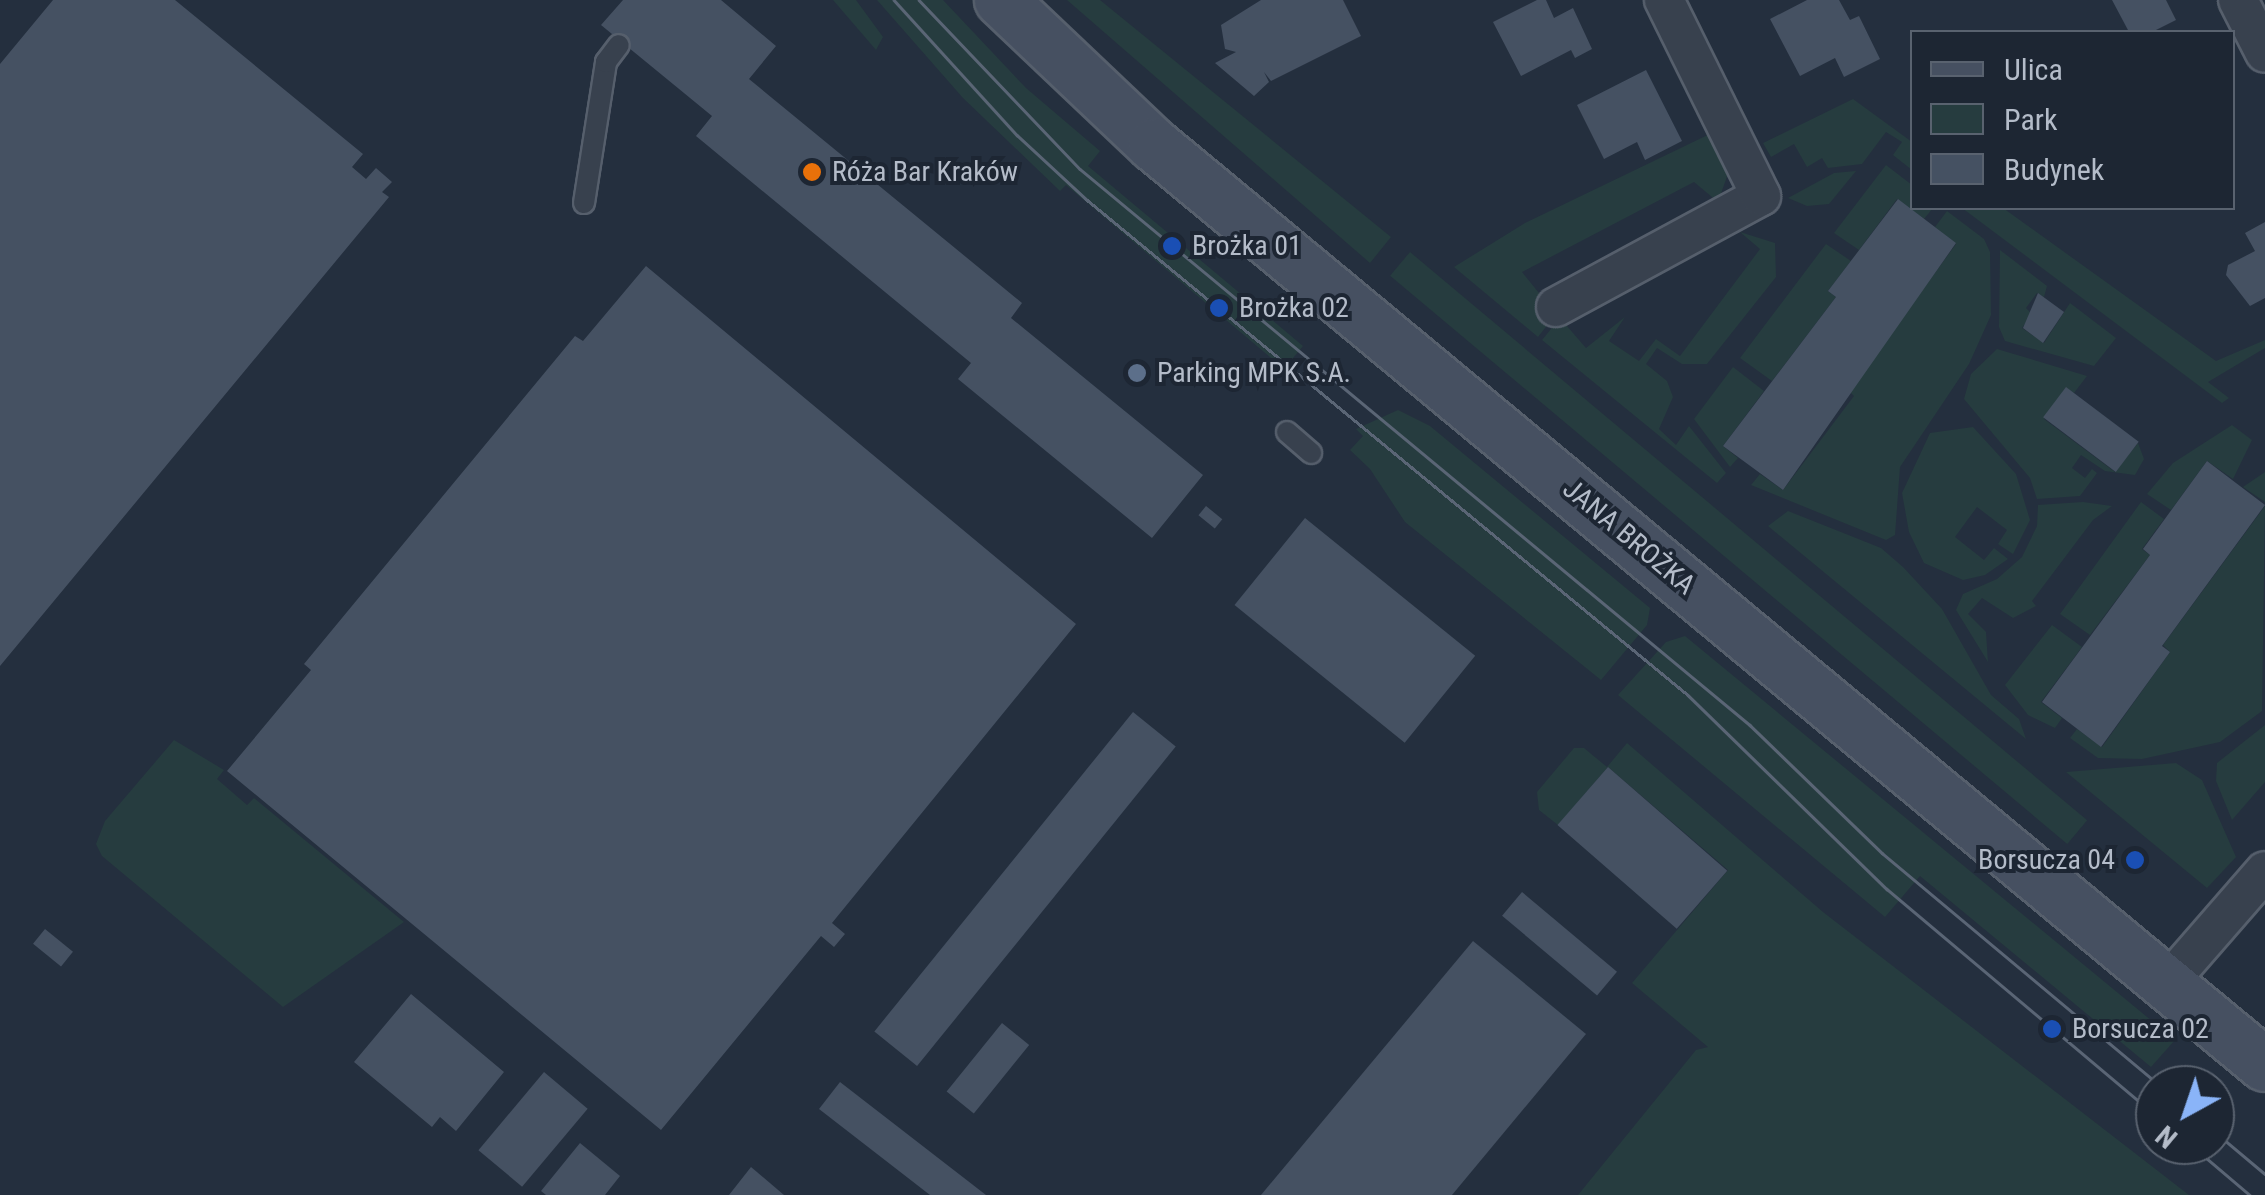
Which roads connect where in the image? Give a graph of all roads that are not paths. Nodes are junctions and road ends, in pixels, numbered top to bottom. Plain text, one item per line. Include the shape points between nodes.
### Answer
1 (1001, 0) edge
2 (1664, 0) edge
3 (2238, 0) edge
4 (619, 45) dead end
5 (2265, 53) edge
6 (584, 203) dead end
7 (1556, 307) dead end
8 (1287, 432) dead end
9 (1311, 453) dead end
10 (2265, 871) edge
11 (2165, 986) junction
12 (2265, 1065) edge

1 - 11 main road, JANA BROŻKA via 1154,145
2 - 7 street via 1762,196
3 - 5 street
4 - 6 lane via 606,62
8 - 9 lane
10 - 11 street
11 - 12 main road, JANA BROŻKA

